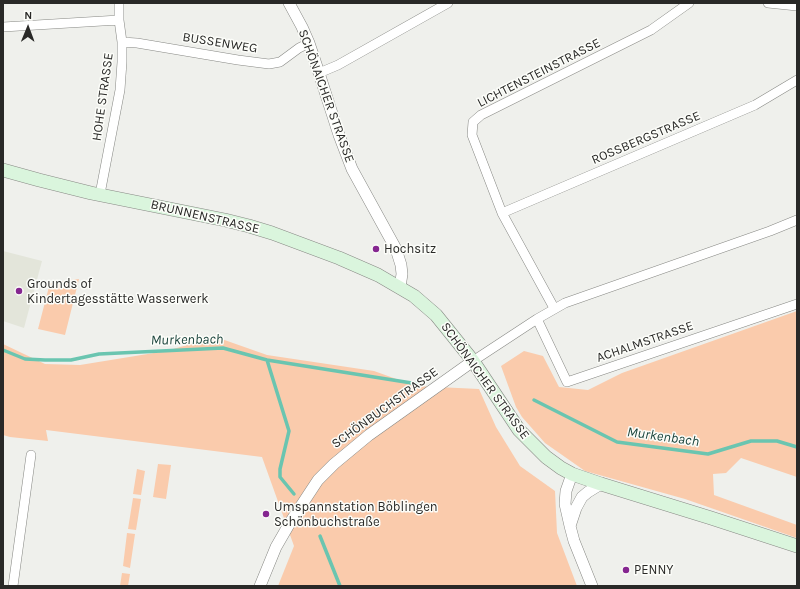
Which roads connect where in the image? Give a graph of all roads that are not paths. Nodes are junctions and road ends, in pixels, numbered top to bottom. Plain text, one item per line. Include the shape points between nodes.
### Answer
1 (119, 3) edge
2 (289, 3) edge
3 (448, 3) edge
4 (689, 3) edge
5 (768, 3) edge
6 (797, 6) edge
7 (119, 20) junction
8 (3, 27) edge
9 (122, 42) junction
10 (308, 43) junction
11 (319, 73) junction
12 (797, 80) edge
13 (3, 170) edge
14 (100, 194) junction
15 (502, 213) junction
16 (797, 220) edge
17 (400, 287) junction
18 (797, 304) edge
19 (554, 308) junction
20 (537, 319) junction
21 (473, 362) junction
22 (31, 455) dead end
23 (572, 474) junction
24 (600, 484) junction
25 (570, 526) junction
26 (797, 546) edge
27 (13, 586) edge
28 (260, 586) edge
29 (592, 586) edge

1 - 7 street, HOHE STRASSE
2 - 10 street, SCHÖNAICHER STRASSE
3 - 11 street
4 - 15 street, LICHTENSTEINSTRASSE via 651,30 473,122 472,135
5 - 6 street
7 - 8 street
7 - 9 street, HOHE STRASSE
9 - 10 street, BUSSENWEG via 268,64 280,62
9 - 14 street, HOHE STRASSE via 120,90
10 - 11 street, SCHÖNAICHER STRASSE
11 - 17 street, SCHÖNAICHER STRASSE via 352,169 396,249 402,274
12 - 15 street, ROSSBERGSTRASSE via 755,105
13 - 14 main road, BRUNNENSTRASSE
14 - 17 main road, BRUNNENSTRASSE via 261,230 339,258
15 - 19 street, LICHTENSTEINSTRASSE
16 - 19 street
17 - 21 main road, SCHÖNAICHER STRASSE via 436,315
18 - 20 street, ACHALMSTRASSE via 567,382
19 - 20 street
20 - 21 street
21 - 23 main road, SCHÖNAICHER STRASSE via 519,430 546,457
21 - 28 street, SCHÖNBUCHSTRASSE via 369,435 318,480 276,547
22 - 27 street
23 - 24 main road, SCHÖNAICHER STRASSE
23 - 25 street via 565,504
24 - 25 street via 582,497
24 - 26 main road, SCHÖNAICHER STRASSE
25 - 29 street

